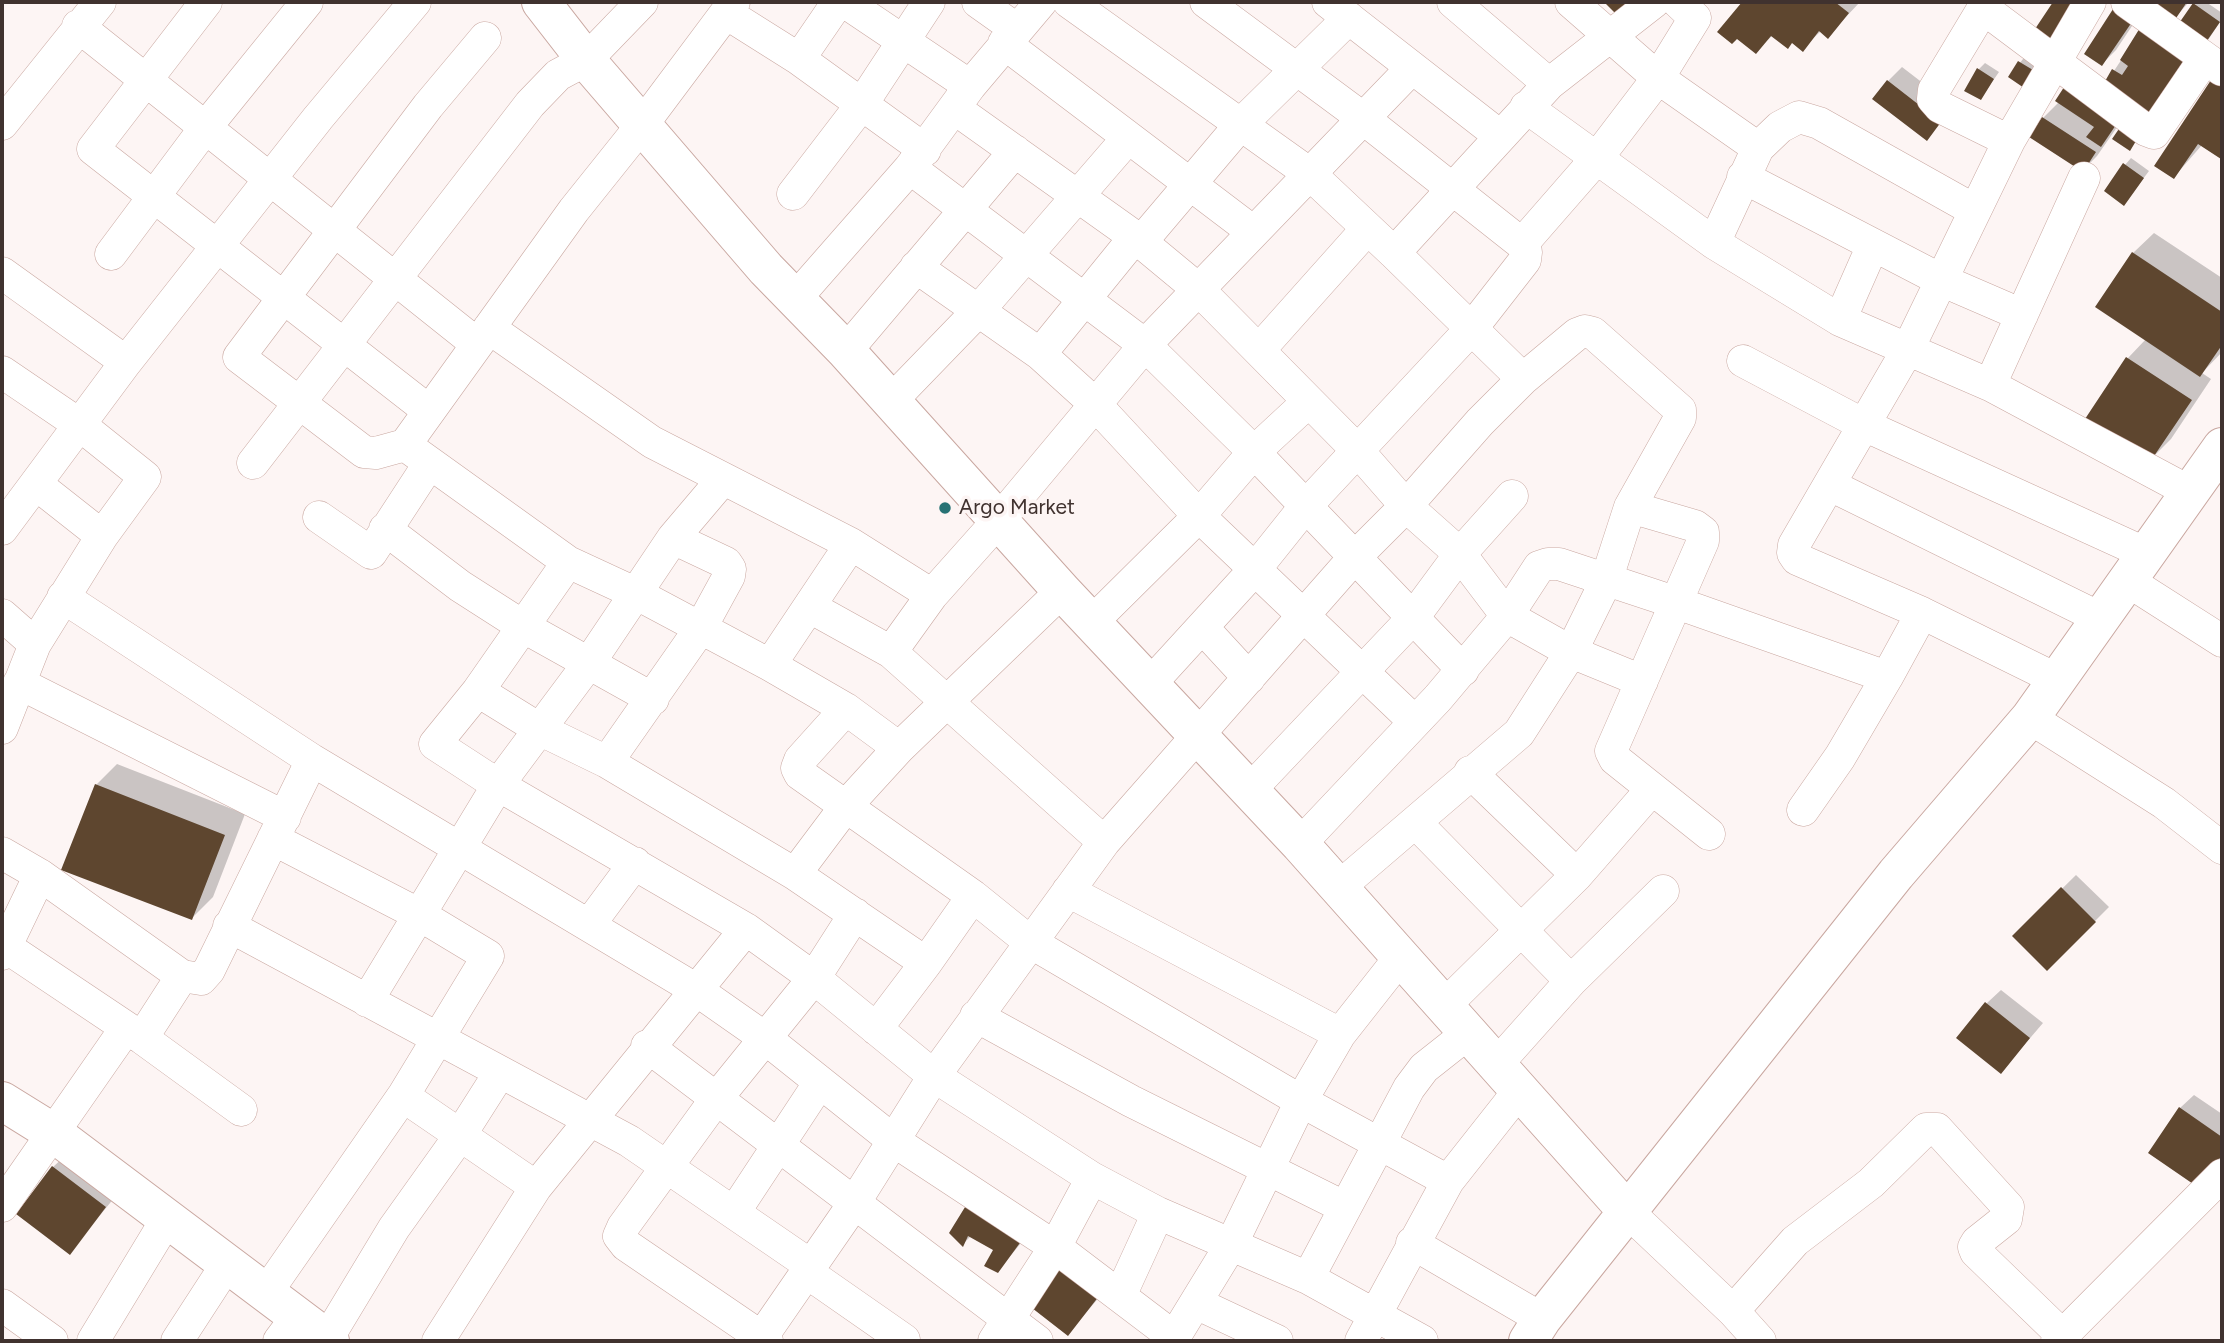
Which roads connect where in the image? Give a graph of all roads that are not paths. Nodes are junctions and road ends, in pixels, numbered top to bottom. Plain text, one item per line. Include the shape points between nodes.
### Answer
1 (100, 2) edge
2 (206, 2) edge
3 (307, 2) edge
4 (415, 2) edge
5 (541, 2) edge
6 (642, 2) edge
7 (838, 2) edge
8 (845, 2) edge
9 (929, 2) edge
10 (978, 2) edge
11 (1041, 2) edge
12 (1069, 2) edge
13 (1206, 2) edge
14 (1453, 2) edge
15 (1573, 2) edge
16 (1654, 2) edge
17 (2090, 2) edge
18 (2127, 2) edge
19 (1985, 5) edge
20 (730, 7) edge
21 (1694, 7) edge
22 (1338, 10) edge
23 (78, 26) junction
24 (1010, 36) junction
25 (1614, 36) junction
26 (485, 38) dead end
27 (903, 40) junction
28 (2054, 58) junction
29 (799, 59) junction
30 (586, 60) junction
31 (2214, 64) edge
32 (1300, 69) junction
33 (1411, 69) junction
34 (1658, 78) junction
35 (144, 79) junction
36 (1549, 84) junction
37 (962, 97) junction
38 (862, 104) junction
39 (1525, 107) junction
40 (4, 117) edge
41 (1364, 119) junction
42 (1241, 124) junction
43 (642, 125) junction
44 (205, 128) junction
45 (1500, 136) junction
46 (1127, 139) junction
47 (2009, 141) junction
48 (1758, 148) junction
49 (1015, 151) junction
50 (1597, 158) junction
51 (918, 159) junction
52 (1310, 174) junction
53 (1744, 177) junction
54 (2084, 178) dead end
55 (270, 179) junction
56 (1189, 183) junction
57 (1453, 188) junction
58 (793, 194) dead end
59 (1078, 196) junction
60 (155, 198) junction
61 (966, 209) junction
62 (1974, 210) junction
63 (1367, 229) junction
64 (334, 230) junction
65 (1252, 231) junction
66 (1138, 239) junction
67 (1714, 243) junction
68 (1522, 244) junction
69 (1873, 245) junction
70 (218, 247) junction
71 (1394, 253) junction
72 (111, 254) dead end
73 (1027, 254) junction
74 (916, 267) junction
75 (2, 273) edge
76 (395, 279) junction
77 (1941, 280) junction
78 (1199, 290) junction
79 (283, 297) junction
80 (794, 299) junction
81 (1085, 299) junction
82 (979, 310) junction
83 (2022, 315) junction
84 (1840, 320) junction
85 (1472, 328) junction
86 (483, 336) junction
87 (1145, 345) junction
88 (345, 346) junction
89 (1908, 349) junction
90 (1259, 350) junction
91 (846, 351) junction
92 (1040, 354) junction
93 (1743, 361) dead end
94 (126, 362) junction
95 (2, 372) edge
96 (1523, 379) junction
97 (1990, 384) junction
98 (891, 401) junction
99 (1308, 402) junction
100 (300, 403) junction
101 (1094, 403) junction
102 (429, 411) junction
103 (80, 425) junction
104 (1866, 426) junction
105 (2222, 447) edge
106 (1359, 451) junction
107 (1254, 452) junction
108 (417, 455) junction
109 (253, 464) dead end
110 (723, 479) junction
111 (36, 484) junction
112 (1830, 485) junction
113 (2190, 492) junction
114 (1513, 496) dead end
115 (1406, 506) junction
116 (1630, 507) junction
117 (1304, 508) junction
118 (1199, 516) junction
119 (318, 517) dead end
120 (998, 521) junction
121 (2, 529) edge
122 (386, 529) junction
123 (102, 536) junction
124 (673, 538) junction
125 (851, 544) junction
126 (1460, 554) junction
127 (1353, 559) junction
128 (568, 562) junction
129 (2137, 567) junction
130 (1256, 568) junction
131 (1606, 581) junction
132 (1062, 591) junction
133 (635, 593) junction
134 (932, 595) junction
135 (63, 597) junction
136 (1677, 603) junction
137 (810, 607) junction
138 (1922, 613) junction
139 (2, 615) edge
140 (1306, 615) junction
141 (1507, 616) junction
142 (1412, 619) junction
143 (2102, 619) junction
144 (1092, 622) junction
145 (524, 627) junction
146 (1202, 627) junction
147 (700, 629) junction
148 (2222, 640) edge
149 (35, 644) junction
150 (891, 652) junction
151 (1571, 652) junction
152 (589, 663) junction
153 (770, 665) junction
154 (1363, 670) junction
155 (1463, 670) junction
156 (1887, 677) junction
157 (1249, 678) junction
158 (2056, 679) junction
159 (1642, 681) junction
160 (19, 683) junction
161 (1150, 684) junction
162 (478, 691) junction
163 (653, 699) junction
164 (948, 702) junction
165 (846, 709) junction
166 (2030, 718) junction
167 (1415, 722) junction
168 (2, 728) edge
169 (541, 730) junction
170 (1198, 736) junction
171 (899, 748) junction
172 (312, 760) junction
173 (607, 762) junction
174 (1470, 772) junction
175 (498, 785) junction
176 (1652, 789) junction
177 (1250, 790) junction
178 (846, 806) junction
179 (1803, 810) dead end
180 (1415, 822) junction
181 (279, 828) junction
182 (1709, 834) dead end
183 (1104, 842) junction
184 (1300, 844) junction
185 (462, 847) junction
186 (2222, 848) edge
187 (2, 853) edge
188 (635, 863) junction
189 (795, 874) junction
190 (1577, 874) junction
191 (40, 875) junction
192 (1338, 888) junction
193 (1068, 891) junction
194 (1663, 891) dead end
195 (973, 896) junction
196 (420, 915) junction
197 (855, 915) junction
198 (589, 925) junction
199 (229, 926) junction
200 (746, 929) junction
201 (1521, 930) junction
202 (1030, 942) junction
203 (4, 950) edge
204 (1399, 959) junction
205 (926, 963) junction
206 (182, 976) junction
207 (814, 978) junction
208 (1571, 981) junction
209 (695, 989) junction
210 (367, 1001) junction
211 (976, 1016) junction
212 (1455, 1021) junction
213 (877, 1029) junction
214 (134, 1033) junction
215 (1340, 1034) junction
216 (765, 1038) junction
217 (437, 1041) junction
218 (648, 1046) junction
219 (499, 1074) junction
220 (934, 1076) junction
221 (1507, 1078) junction
222 (820, 1083) junction
223 (403, 1096) junction
224 (716, 1099) junction
225 (2, 1101) edge
226 (1301, 1101) junction
227 (241, 1110) dead end
228 (590, 1122) junction
229 (52, 1132) junction
230 (459, 1137) junction
231 (894, 1141) junction
232 (1380, 1142) junction
233 (777, 1144) junction
234 (667, 1166) junction
235 (1269, 1169) junction
236 (2222, 1175) edge
237 (1092, 1178) junction
238 (1448, 1181) junction
239 (536, 1187) junction
240 (853, 1205) junction
241 (2, 1206) edge
242 (1344, 1206) junction
243 (735, 1211) junction
244 (1627, 1211) junction
245 (1158, 1213) junction
246 (167, 1219) junction
247 (1232, 1243) junction
248 (1412, 1243) junction
249 (1055, 1247) junction
250 (227, 1264) junction
251 (807, 1268) junction
252 (1308, 1278) junction
253 (266, 1293) junction
254 (1120, 1296) junction
255 (1196, 1303) junction
256 (2, 1305) edge
257 (1733, 1311) junction
258 (1368, 1328) edge
259 (288, 1329) edge
260 (1535, 1330) edge
261 (1000, 1331) edge
262 (2060, 1339) edge
263 (329, 1340) edge
264 (763, 1340) edge
265 (1174, 1340) edge
266 (52, 1341) edge
267 (93, 1341) edge
268 (177, 1341) edge
269 (438, 1341) edge
270 (905, 1341) edge
271 (1037, 1341) edge
272 (1278, 1341) edge
273 (1422, 1341) edge
274 (1759, 1341) edge

1 - 23 street
2 - 35 street
3 - 44 street
4 - 55 street
5 - 30 street
6 - 30 street
7 - 29 street
8 - 27 street
9 - 27 street
10 - 24 street
11 - 24 street
12 - 42 street
13 - 32 street
14 - 36 street
15 - 25 street
16 - 25 street
17 - 28 street
18 - 31 street
19 - 28 street
19 - 47 street via 1933,99 1940,107
20 - 29 street
20 - 43 street
21 - 34 street
22 - 32 street
22 - 33 street
23 - 35 street
23 - 40 street
24 - 37 street
24 - 46 street
25 - 34 street
25 - 36 street
26 - 64 street
27 - 37 street
27 - 38 street
28 - 31 street via 2154,132
28 - 47 street
29 - 38 street
30 - 43 street
30 - 76 street via 558,75 530,104
32 - 41 street
32 - 42 street
33 - 41 street
33 - 45 street
34 - 48 street
34 - 50 street
35 - 44 street
35 - 60 street via 93,149
36 - 39 street
37 - 49 street
37 - 51 street
38 - 51 street
38 - 58 street
39 - 45 street
39 - 50 street
41 - 52 street
41 - 57 street
42 - 52 street
42 - 56 street
43 - 80 street
43 - 86 street
44 - 55 street
44 - 60 street
45 - 57 street
46 - 56 street
46 - 59 street
47 - 62 street
48 - 53 street
48 - 62 street via 1799,117 1819,123
49 - 59 street
49 - 61 street
50 - 67 street
50 - 68 street
51 - 61 street
51 - 80 street
52 - 63 street
52 - 65 street
53 - 67 street
53 - 69 street
54 - 83 street
55 - 64 street
55 - 70 street
56 - 65 street
56 - 66 street
57 - 68 street
57 - 71 street
59 - 66 street
59 - 73 street
60 - 70 street
60 - 72 street
61 - 73 street
61 - 74 street
62 - 77 street
63 - 71 street
63 - 90 street
64 - 76 street
64 - 79 street
65 - 78 street
66 - 78 street
66 - 81 street
67 - 84 street
68 - 85 street via 1525,260
69 - 77 street
69 - 84 street
70 - 79 street
70 - 94 street
71 - 85 street
73 - 81 street
73 - 82 street
74 - 82 street
74 - 91 street
75 - 94 street
76 - 86 street
76 - 88 street
77 - 83 street
77 - 89 street
78 - 87 street
78 - 90 street
79 - 88 street
79 - 100 street via 239,357
80 - 91 street
81 - 87 street
81 - 92 street
82 - 92 street
82 - 98 street
83 - 97 street
84 - 89 street
85 - 96 street
85 - 106 street
86 - 102 street
86 - 110 street via 652,442
87 - 101 street
87 - 107 street
88 - 100 street
88 - 102 street
89 - 97 street
89 - 104 street
90 - 99 street
91 - 98 street
92 - 101 street
93 - 104 street
94 - 103 street
95 - 103 street
96 - 115 street
96 - 116 street via 1585,331 1675,403 1679,418
97 - 113 street
98 - 120 street
99 - 106 street
99 - 107 street
100 - 108 street via 365,452
100 - 109 street
101 - 118 street
101 - 120 street
102 - 108 street
103 - 111 street
103 - 123 street via 145,477
104 - 112 street
104 - 129 street
105 - 113 street
106 - 115 street
106 - 117 street
107 - 117 street
107 - 118 street
108 - 122 street
108 - 128 street
110 - 124 street
110 - 125 street
111 - 121 street
111 - 123 street
112 - 138 street via 1794,545 1797,559
112 - 143 street
113 - 129 street
114 - 126 street
115 - 126 street
115 - 127 street
116 - 131 street
116 - 136 street via 1703,532
117 - 127 street
117 - 130 street
118 - 130 street
118 - 144 street
119 - 122 street via 370,553
120 - 132 street
120 - 134 street
122 - 145 street via 460,586
123 - 135 street
124 - 133 street
124 - 147 street via 730,569
125 - 134 street
125 - 137 street
126 - 141 street
126 - 142 street
127 - 140 street
127 - 142 street
128 - 133 street
128 - 145 street
129 - 143 street
129 - 148 street
130 - 140 street
130 - 146 street
131 - 136 street
131 - 141 street via 1559,564 1539,567
131 - 151 street
132 - 144 street
132 - 164 street
133 - 147 street
133 - 152 street
134 - 150 street
135 - 149 street
135 - 172 street
136 - 156 street
136 - 159 street
137 - 150 street
137 - 153 street
138 - 156 street
138 - 158 street
139 - 149 street
140 - 154 street
140 - 157 street
141 - 151 street
141 - 155 street
142 - 154 street
142 - 155 street
143 - 158 street
144 - 161 street
145 - 152 street
145 - 162 street
146 - 157 street
146 - 161 street
147 - 153 street
147 - 163 street
149 - 160 street
150 - 164 street
151 - 159 street
151 - 174 street via 1519,733
152 - 163 street
152 - 169 street
153 - 165 street
154 - 167 street
154 - 177 street
155 - 167 street
156 - 179 street
157 - 170 street
158 - 166 street
159 - 176 street via 1611,751
160 - 168 street
160 - 181 street
161 - 170 street
162 - 169 street
162 - 175 street via 435,744
163 - 173 street
164 - 171 street
164 - 183 street
165 - 171 street
165 - 178 street via 797,768
166 - 186 street via 2164,803
166 - 244 street via 1896,874
167 - 184 street
169 - 173 street
169 - 175 street
170 - 177 street
170 - 183 street
171 - 178 street
172 - 181 street
172 - 185 street
173 - 189 street
174 - 180 street
174 - 190 street
175 - 185 street
175 - 188 street
176 - 182 street
176 - 190 street
177 - 184 street
178 - 189 street
178 - 195 street
180 - 192 street
180 - 201 street
181 - 196 street
181 - 199 street
183 - 193 street
184 - 192 street
185 - 196 street
185 - 198 street
187 - 191 street
188 - 198 street
188 - 200 street
189 - 197 street
190 - 201 street
191 - 203 street
191 - 206 street
192 - 204 street
193 - 202 street
193 - 215 street
194 - 208 street
195 - 202 street
195 - 205 street
196 - 210 street
196 - 217 street via 488,956
197 - 205 street
197 - 207 street
198 - 209 street
199 - 206 street via 201,979
199 - 210 street
200 - 207 street
200 - 209 street
201 - 208 street
201 - 212 street
202 - 211 street
202 - 226 street
203 - 214 street
204 - 212 street
204 - 215 street
205 - 213 street
206 - 214 street
207 - 213 street
207 - 216 street
208 - 221 street
209 - 216 street
209 - 218 street
210 - 217 street
211 - 220 street
211 - 235 street via 1131,1101
212 - 221 street
212 - 232 street via 1409,1088
213 - 220 street
214 - 227 street
214 - 229 street
215 - 226 street
216 - 222 street
216 - 224 street
217 - 219 street
217 - 223 street
218 - 224 street
218 - 228 street
219 - 228 street
219 - 230 street
220 - 231 street
220 - 237 street
221 - 238 street
221 - 244 street
222 - 231 street
222 - 233 street
223 - 230 street
223 - 253 street
224 - 233 street
224 - 234 street
225 - 229 street
226 - 232 street
226 - 235 street
228 - 234 street
228 - 239 street
229 - 241 street
229 - 246 street
230 - 239 street
230 - 263 street via 394,1228
231 - 240 street
231 - 249 street
232 - 238 street
232 - 242 street
233 - 240 street
233 - 243 street
234 - 243 street
234 - 264 street via 623,1227 622,1242
235 - 242 street
235 - 247 street
236 - 262 street
237 - 245 street
237 - 249 street
238 - 248 street
239 - 269 street
240 - 251 street
240 - 261 street
242 - 252 street
243 - 251 street
244 - 257 street
244 - 260 street
245 - 247 street
245 - 254 street
246 - 250 street
246 - 267 street
247 - 252 street
247 - 255 street
248 - 258 street
248 - 260 street
249 - 254 street
249 - 261 street
250 - 253 street
250 - 268 street
251 - 264 street
251 - 270 street
252 - 258 street
253 - 259 street
254 - 265 street
255 - 265 street
255 - 272 street
256 - 266 street
257 - 262 street via 1795,1241 1871,1183 1926,1129 1937,1129 2008,1207 2006,1219 1978,1242 1976,1252
257 - 274 street
258 - 273 street
259 - 263 street
261 - 271 street

